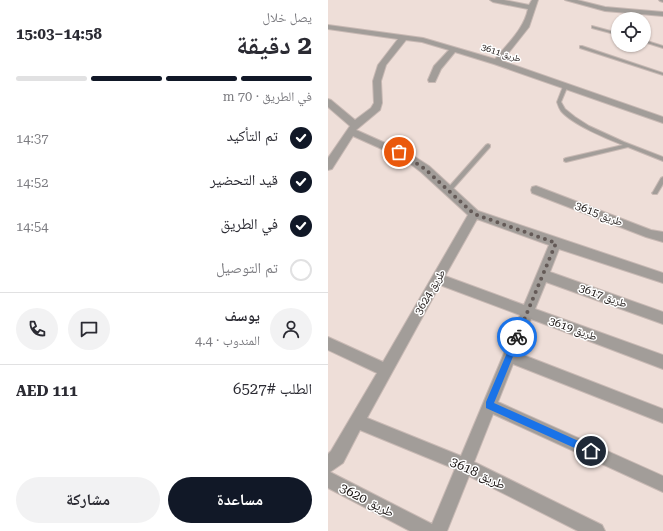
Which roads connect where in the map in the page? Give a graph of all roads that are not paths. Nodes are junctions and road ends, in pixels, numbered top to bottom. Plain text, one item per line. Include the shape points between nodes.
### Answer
1 (493, 0) edge
2 (535, 0) edge
3 (568, 0) edge
4 (530, 7) junction
5 (663, 14) edge
6 (328, 27) edge
7 (593, 27) dead end
8 (611, 32) edge
9 (404, 37) junction
10 (651, 43) edge
11 (581, 47) dead end
12 (663, 47) edge
13 (454, 49) junction
14 (497, 62) junction
15 (663, 74) edge
16 (432, 80) dead end
17 (566, 85) junction
18 (328, 102) edge
19 (663, 120) edge
20 (353, 129) junction
21 (488, 146) dead end
22 (627, 146) junction
23 (663, 159) edge
24 (566, 160) dead end
25 (328, 166) edge
26 (663, 179) edge
27 (449, 190) junction
28 (536, 190) dead end
29 (655, 193) dead end
30 (474, 214) junction
31 (663, 237) edge
32 (556, 243) junction
33 (543, 275) junction
34 (663, 278) edge
35 (438, 279) junction
36 (527, 313) junction
37 (663, 318) edge
38 (328, 343) edge
39 (509, 356) junction
40 (663, 362) edge
41 (385, 370) junction
42 (489, 405) junction
43 (663, 416) edge
44 (356, 421) junction
45 (328, 465) edge
46 (464, 465) junction
47 (328, 479) edge
48 (663, 484) edge
49 (428, 531) edge
50 (438, 531) edge
51 (596, 531) edge

1 - 4 street
2 - 4 street
3 - 5 street via 605,9
4 - 14 street via 529,20 522,32
6 - 9 street, طريق 3611
7 - 8 lane
9 - 13 street, طريق 3611
9 - 20 street via 382,66 377,81 378,103 375,110
10 - 12 lane
11 - 15 lane
13 - 14 street, طريق 3611
13 - 16 street via 437,68
14 - 17 street, طريق 3611
17 - 19 street, طريق 3611
17 - 22 lane via 559,102 562,109 597,132
18 - 20 street
20 - 25 street
20 - 27 street via 408,157
21 - 27 lane
22 - 23 lane
22 - 24 lane
26 - 29 lane
27 - 30 street
28 - 31 street, طريق 3615
30 - 32 street
30 - 35 street, طريق 3624
32 - 33 street
32 - 34 street
33 - 36 street
33 - 37 street, طريق 3617
35 - 36 street, طريق 3619
35 - 41 street, طريق 3624
36 - 39 street
36 - 40 street, طريق 3619
38 - 41 street
39 - 42 street
39 - 43 street
41 - 44 street, طريق 3624
42 - 46 street
42 - 48 street
44 - 45 street, طريق 3624 via 337,457
44 - 46 street, طريق 3618
46 - 50 street
46 - 51 street, طريق 3618
47 - 49 street, طريق 3620

